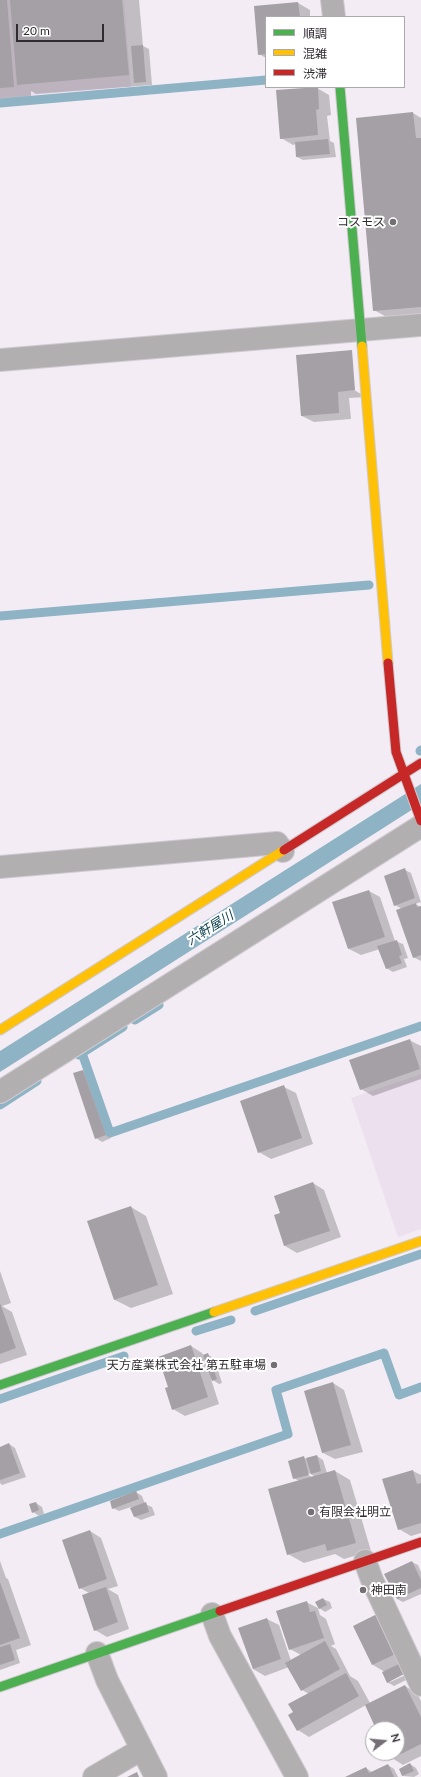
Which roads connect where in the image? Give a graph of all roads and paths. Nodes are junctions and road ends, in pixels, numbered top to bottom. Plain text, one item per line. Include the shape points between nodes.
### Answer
1 (332, 0) edge
2 (334, 16) edge
3 (340, 88) edge
4 (421, 325) edge
5 (360, 330) junction
6 (0, 360) edge
7 (421, 763) edge
8 (405, 777) junction
9 (421, 821) edge
10 (282, 851) junction
11 (0, 867) edge
12 (0, 1030) edge
13 (0, 1092) edge
14 (421, 1241) edge
15 (0, 1385) edge
16 (421, 1542) edge
17 (365, 1561) junction
18 (212, 1614) junction
19 (97, 1653) junction
20 (421, 1685) edge
21 (0, 1687) edge
22 (142, 1749) junction
23 (94, 1777) edge
24 (156, 1777) edge
25 (297, 1777) edge

1 - 2 street
3 - 5 street
4 - 5 street
5 - 6 street
5 - 8 street via 396,752
7 - 8 street
8 - 9 street
8 - 10 street
9 - 13 street
10 - 11 street via 277,843
10 - 12 street
14 - 15 street
16 - 17 street
17 - 18 street
17 - 20 street
18 - 19 street
18 - 25 street via 220,1636
19 - 21 street
19 - 22 street via 106,1680
22 - 23 street
22 - 24 street

